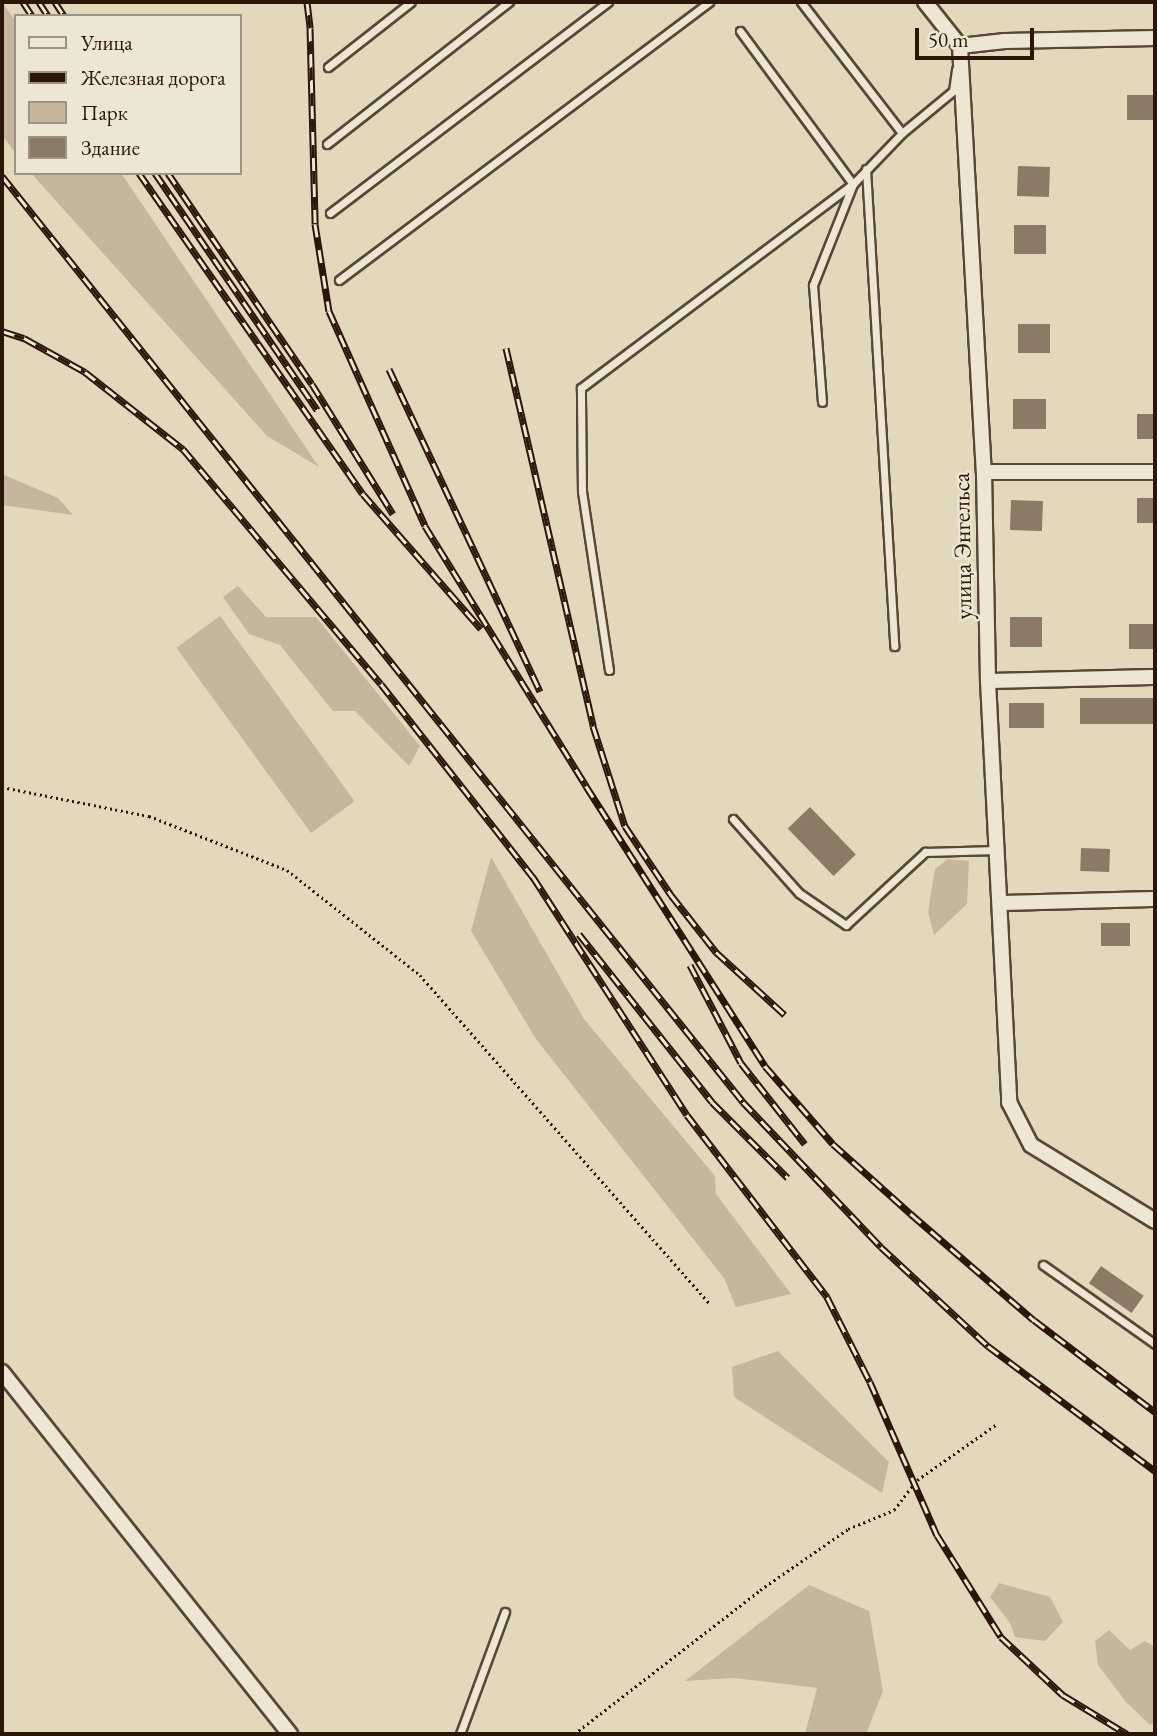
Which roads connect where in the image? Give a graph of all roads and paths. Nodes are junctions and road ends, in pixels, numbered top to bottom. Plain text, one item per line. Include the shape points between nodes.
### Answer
1 (411, 2) edge
2 (509, 2) edge
3 (608, 2) edge
4 (709, 2) edge
5 (801, 2) edge
6 (925, 2) edge
7 (740, 31) dead end
8 (1155, 38) edge
9 (960, 46) junction
10 (328, 67) dead end
11 (902, 133) junction
12 (327, 144) dead end
13 (866, 169) junction
14 (853, 184) junction
15 (330, 213) dead end
16 (339, 279) dead end
17 (822, 402) dead end
18 (984, 472) junction
19 (1155, 472) edge
20 (894, 646) dead end
21 (608, 670) dead end
22 (1155, 677) edge
23 (988, 681) junction
24 (2, 787) edge
25 (733, 819) dead end
26 (998, 850) junction
27 (1155, 899) edge
28 (1001, 903) junction
29 (1155, 1221) edge
30 (1043, 1265) dead end
31 (710, 1306) dead end
32 (1155, 1345) edge
33 (2, 1372) edge
34 (997, 1423) dead end
35 (505, 1612) dead end
36 (290, 1734) edge
37 (460, 1734) edge
38 (574, 1734) edge

1 - 10 lane
2 - 12 lane
3 - 15 lane
4 - 16 lane
5 - 11 lane
6 - 9 street
7 - 14 lane
8 - 9 street
9 - 11 lane via 953,91
9 - 18 street, улица Энгельса
11 - 13 lane
13 - 14 lane
13 - 20 lane
14 - 17 lane via 813,285
14 - 21 lane via 581,388 582,492
18 - 19 street
18 - 23 street, улица Энгельса
22 - 23 street
23 - 26 street, улица Энгельса
24 - 31 path via 149,816 287,870 420,975
25 - 26 lane via 799,893 846,925 925,852
26 - 28 street, улица Энгельса
27 - 28 street
28 - 29 street, улица Энгельса via 1009,1102 1031,1145
30 - 32 lane
33 - 36 street
34 - 38 path via 917,1480 894,1510 848,1529 760,1590
35 - 37 lane

